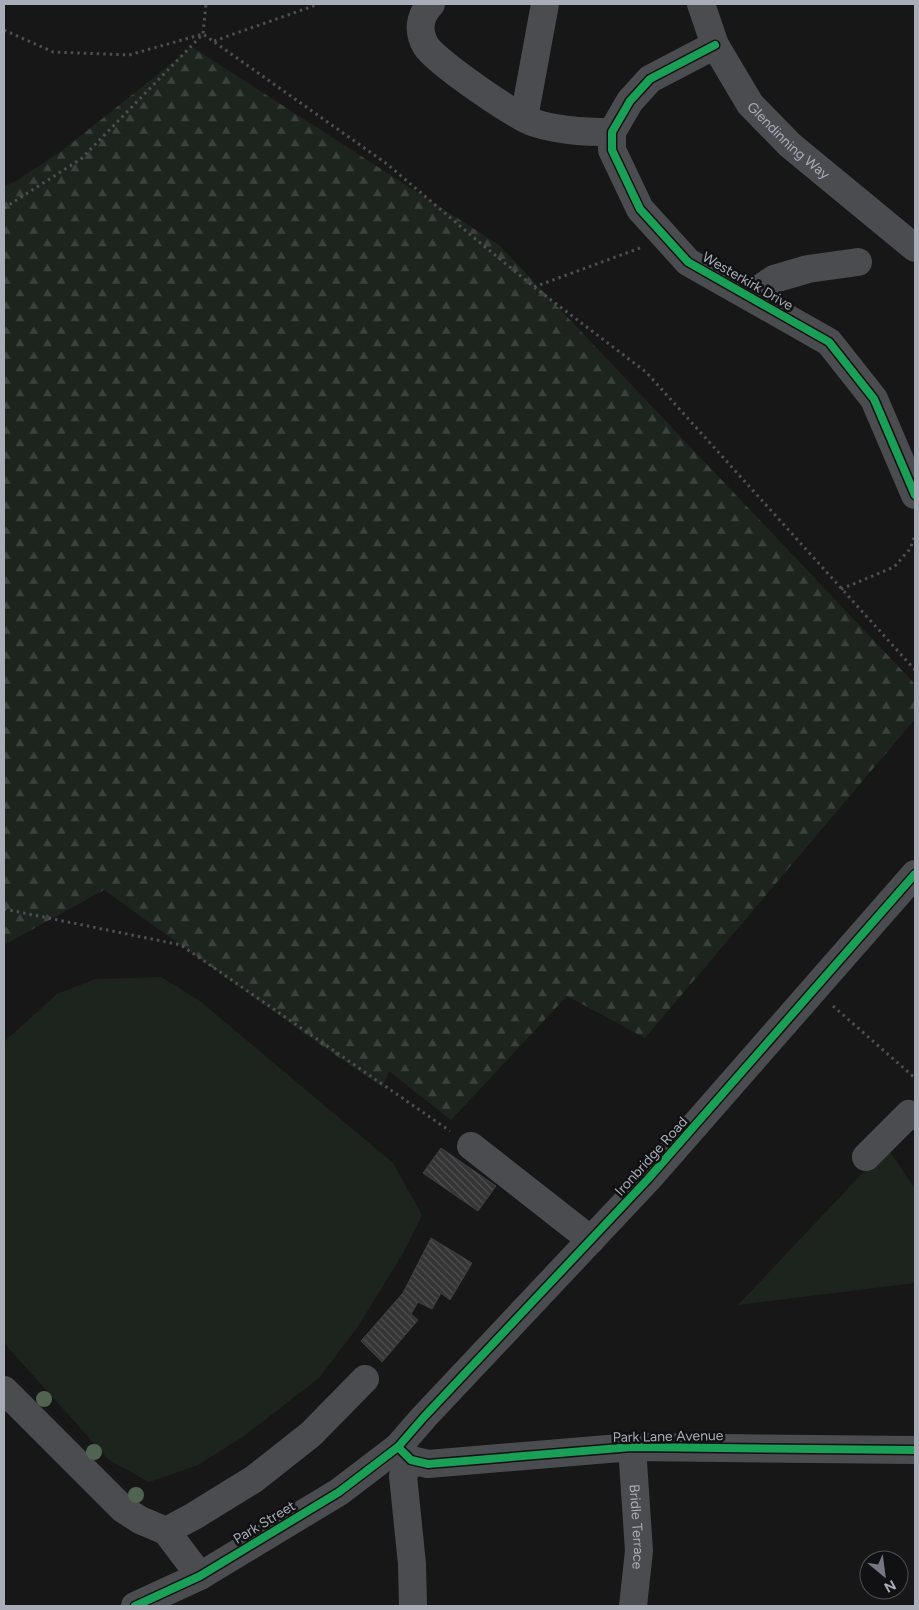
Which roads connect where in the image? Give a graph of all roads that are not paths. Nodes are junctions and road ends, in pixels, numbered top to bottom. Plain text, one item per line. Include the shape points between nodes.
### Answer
1 (431, 4) edge
2 (545, 4) edge
3 (701, 4) edge
4 (715, 45) junction
5 (524, 118) junction
6 (612, 132) junction
7 (915, 248) edge
8 (858, 262) dead end
9 (749, 296) junction
10 (914, 487) edge
11 (915, 874) edge
12 (915, 1116) edge
13 (471, 1146) road end
14 (866, 1157) dead end
15 (591, 1240) junction
16 (365, 1378) dead end
17 (4, 1390) edge
18 (632, 1447) junction
19 (915, 1450) edge
20 (404, 1454) junction
21 (166, 1531) junction
22 (200, 1576) junction
23 (135, 1606) edge
24 (413, 1606) edge
25 (633, 1606) edge

1 - 5 street via 424,11 420,26 425,45 435,57
2 - 5 street
3 - 4 street, Glendinning Way
4 - 6 street via 650,80 630,101
4 - 7 street, Glendinning Way via 750,104 790,146
5 - 6 street via 554,128
6 - 9 street, Westerkirk Drive via 612,150 640,209 688,262
8 - 9 street via 808,269 774,279
9 - 10 street, Westerkirk Drive via 828,342 874,399
11 - 15 street, Ironbridge Road via 655,1172
12 - 14 street via 909,1114
13 - 15 street
15 - 20 street, Ironbridge Road via 424,1417
16 - 21 street via 311,1434 254,1479
17 - 21 street via 123,1509
18 - 19 street, Park Lane Avenue
18 - 20 street, Park Lane Avenue via 428,1464
18 - 25 street, Bridle Terrace via 640,1551
20 - 22 street, Park Street
20 - 24 street
21 - 22 street
22 - 23 street, Park Street

